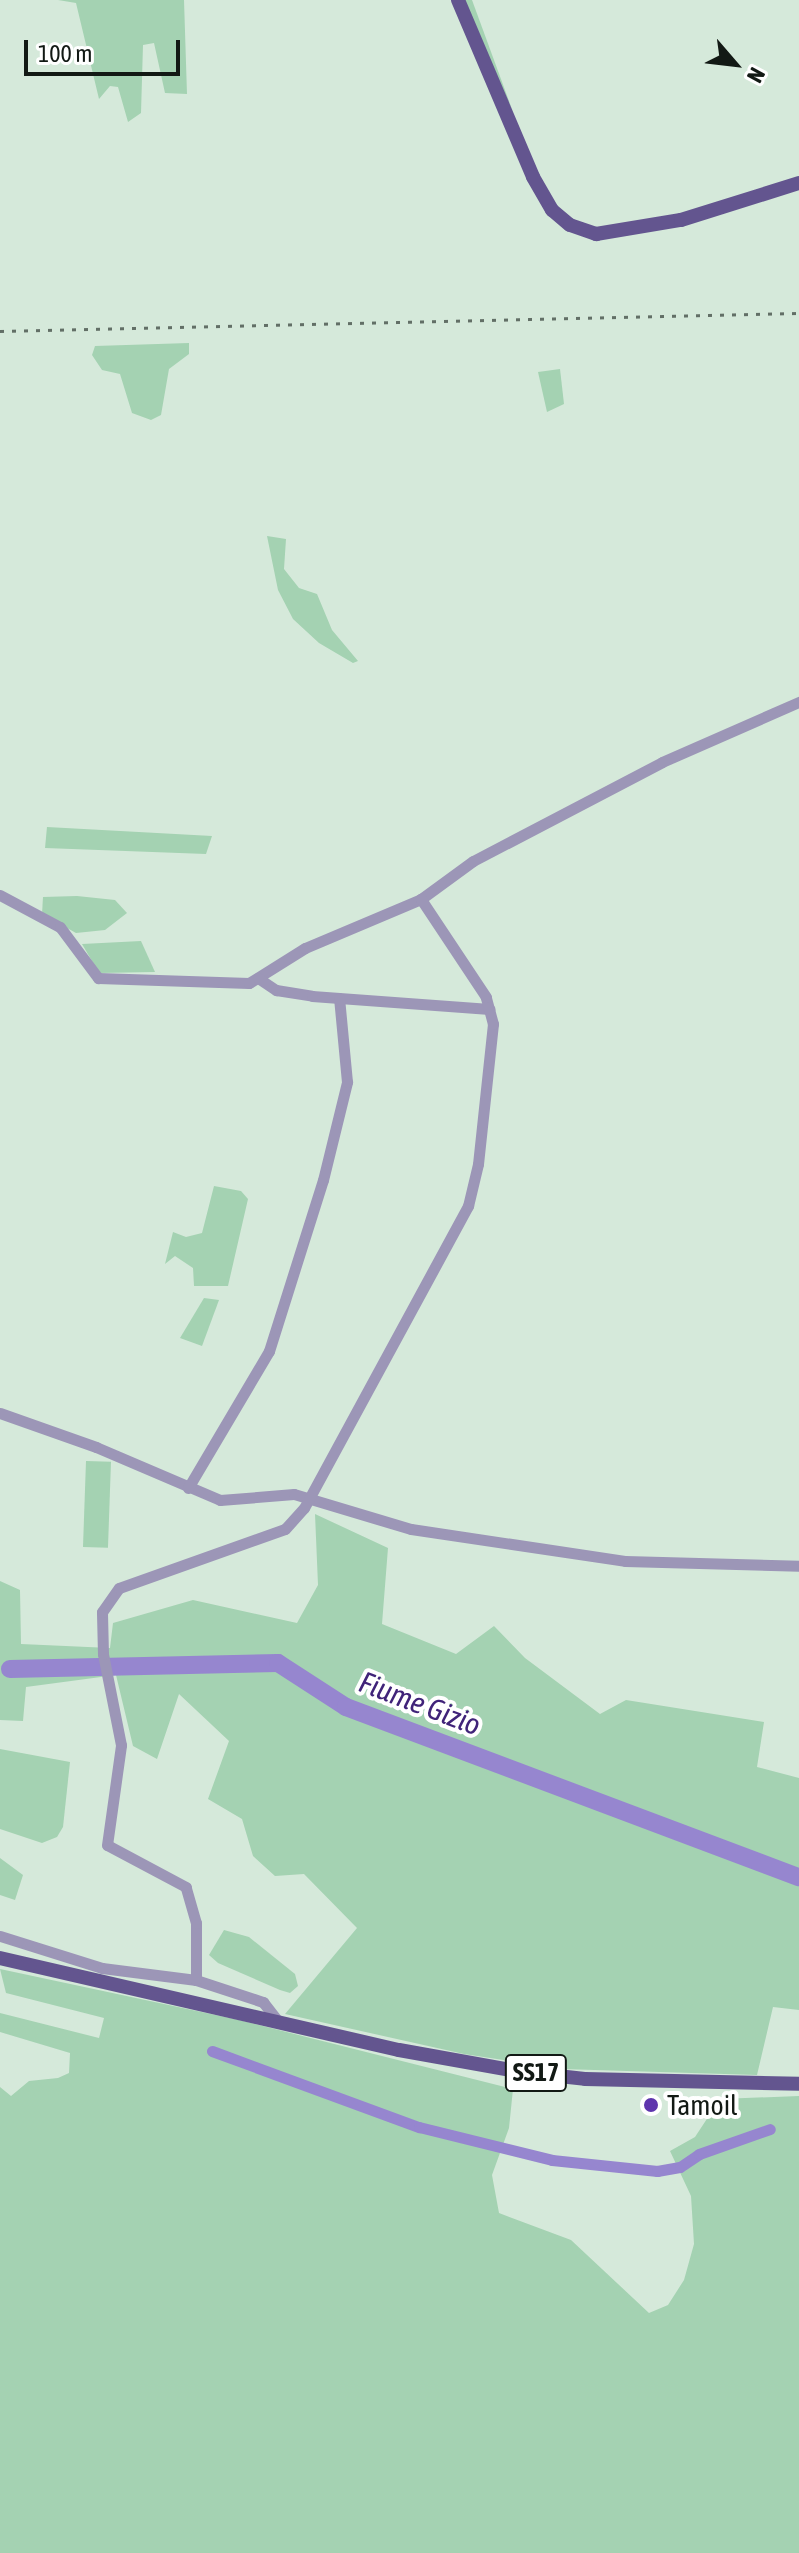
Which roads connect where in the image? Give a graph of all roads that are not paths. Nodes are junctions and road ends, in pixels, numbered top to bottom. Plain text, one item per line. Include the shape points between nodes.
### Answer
1 (458, 0) edge
2 (799, 183) edge
3 (799, 702) edge
4 (0, 895) edge
5 (421, 899) junction
6 (258, 978) junction
7 (339, 998) junction
8 (490, 1009) junction
9 (0, 1413) edge
10 (188, 1488) junction
11 (309, 1498) junction
12 (799, 1566) edge
13 (0, 1936) edge
14 (0, 1958) edge
15 (101, 1974) junction
16 (196, 1980) junction
17 (277, 2020) junction
18 (799, 2084) edge

1 - 2 main road via 533,177 552,210 578,229 596,234 681,220
3 - 5 street via 662,762 473,861
4 - 6 street via 60,927 98,978 239,985
5 - 6 street via 305,948
5 - 8 street
6 - 7 street via 276,990
7 - 8 street
7 - 10 street via 347,1082 323,1180 269,1351
8 - 11 street via 489,1079 468,1206
9 - 10 street via 84,1442
10 - 11 street via 236,1502 279,1494
11 - 12 street via 411,1529 550,1553 658,1565
11 - 16 street via 285,1529 119,1588 102,1612 103,1654 121,1745 107,1845 186,1887 196,1923
13 - 15 street
14 - 15 main road, SS17
15 - 16 street
15 - 17 main road, SS17
16 - 17 street via 263,2002
17 - 18 main road, SS17 via 522,2072 585,2079

